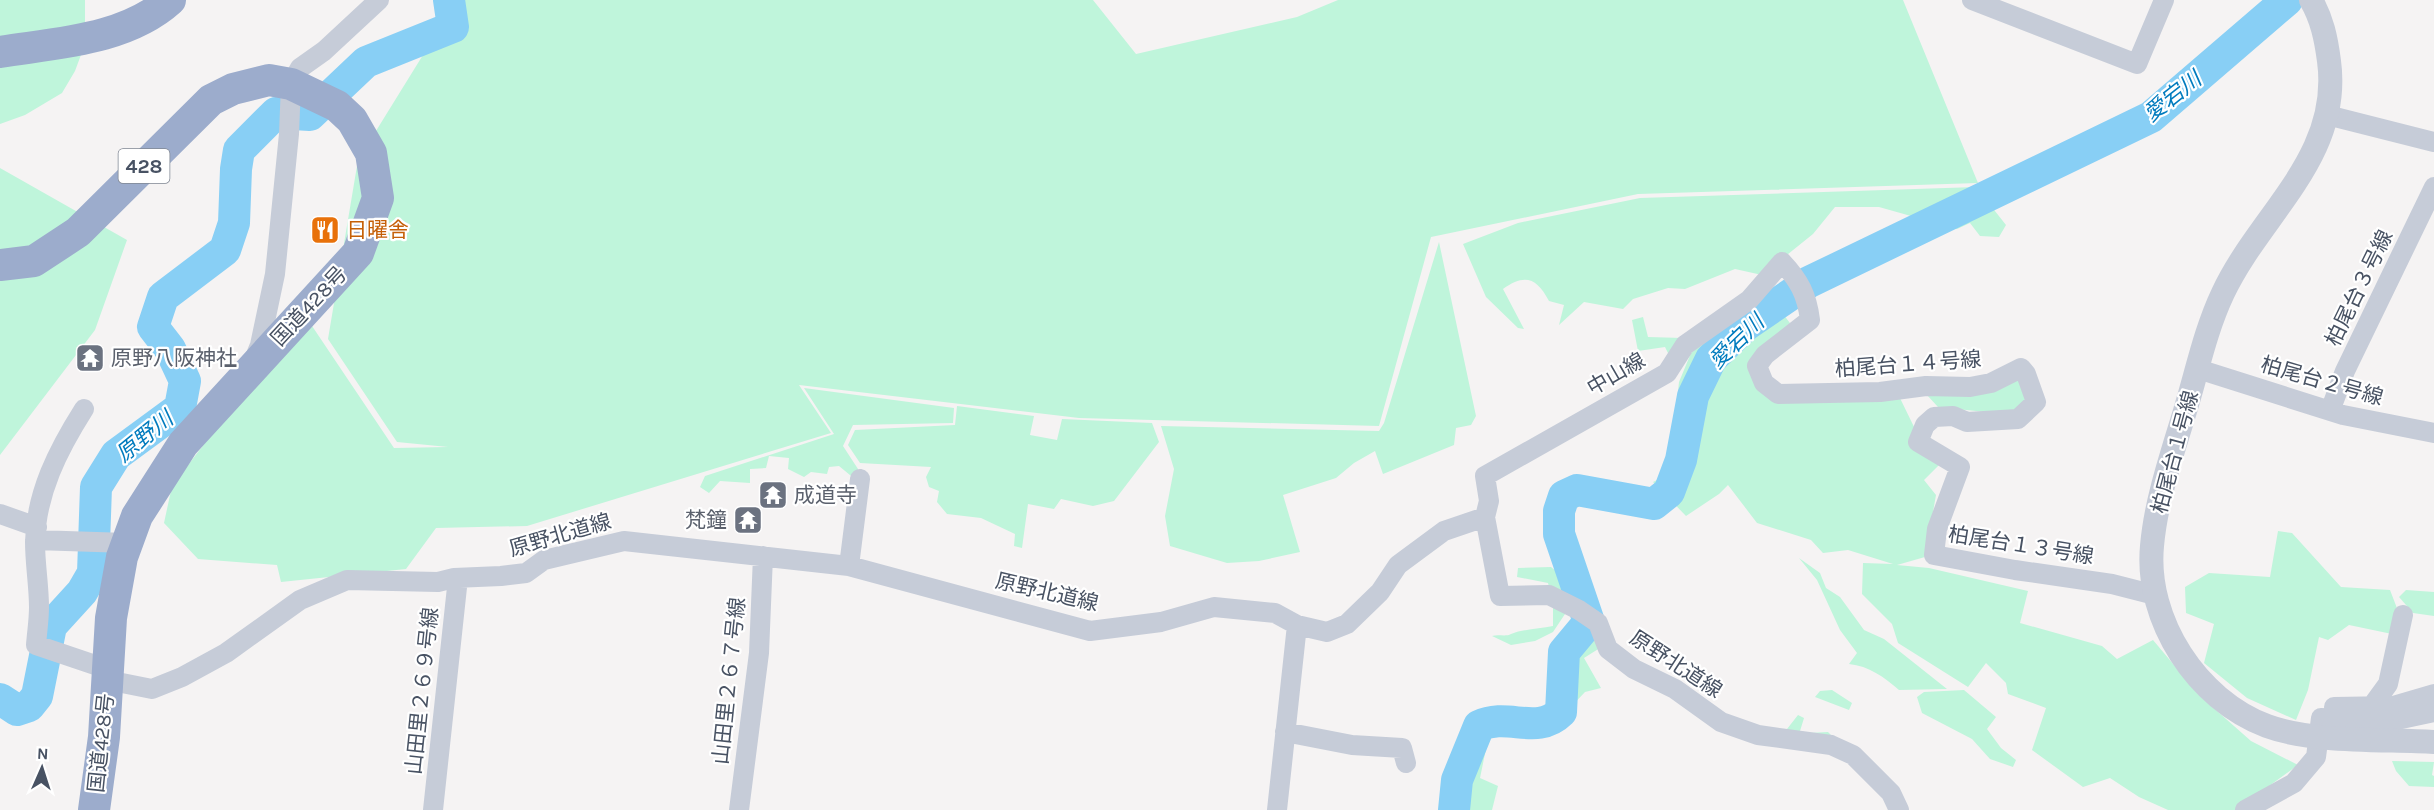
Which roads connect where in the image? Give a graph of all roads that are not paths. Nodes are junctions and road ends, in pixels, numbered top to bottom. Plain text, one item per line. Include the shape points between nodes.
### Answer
1 (170, 0) edge
2 (379, 0) edge
3 (1972, 0) edge
4 (2164, 0) edge
5 (2311, 0) edge
6 (0, 52) edge
7 (292, 85) junction
8 (2327, 115) junction
9 (2434, 142) edge
10 (2434, 187) edge
11 (0, 265) edge
12 (1788, 268) joint
13 (251, 368) junction
14 (2198, 369) junction
15 (84, 409) dead end
16 (2330, 411) junction
17 (2434, 433) edge
18 (1960, 467) joint
19 (860, 479) dead end
20 (0, 514) edge
21 (1485, 517) junction
22 (36, 533) junction
23 (127, 543) junction
24 (763, 556) junction
25 (849, 566) junction
26 (458, 578) junction
27 (2155, 595) junction
28 (2403, 615) dead end
29 (1297, 625) junction
30 (107, 675) junction
31 (2434, 694) edge
32 (2372, 706) junction
33 (2434, 712) edge
34 (2321, 718) junction
35 (1285, 732) junction
36 (2434, 742) edge
37 (1406, 763) dead end
38 (94, 810) edge
39 (433, 810) edge
40 (739, 810) edge
41 (1277, 810) edge
42 (1899, 810) edge
43 (2245, 810) edge

1 - 6 highway via 105,36
2 - 7 street via 300,68
3 - 4 street via 2137,64
5 - 8 street, 柏尾台１号線 via 2321,18 2332,79
7 - 11 highway, 国道428号 / 428 via 269,80 233,89 211,100 78,232 34,261
7 - 13 street via 274,274 260,345
7 - 13 highway, 国道428号 / 428 via 337,106 352,120 371,153 378,198 358,253
8 - 9 street
8 - 14 street, 柏尾台１号線 via 2315,152 2224,291
10 - 16 street, 柏尾台３号線 via 2345,371
12 - 18 street, 柏尾台１４号線 via 1807,300 1810,320 1765,355 1757,366 1764,383 1778,394 1970,387 1991,383 2021,368 2036,402 2018,419 1967,422 1953,416 1934,417 1925,425 1918,442
12 - 21 street, 中山線 via 1685,345 1667,373 1485,476 1489,501
13 - 23 highway, 国道428号 / 428 via 183,444 137,516
14 - 16 street, 柏尾台２号線
14 - 27 street, 柏尾台１号線 via 2159,500 2151,546
15 - 22 street via 49,473
16 - 17 street, 柏尾台２号線
18 - 27 street, 柏尾台１３号線 via 1937,529 1934,555 2112,584
19 - 25 street
20 - 22 street
21 - 29 street, 原野北道線 via 1444,531 1398,565 1380,592 1347,624 1327,632
21 - 42 street, 原野北道線 via 1500,596 1549,595 1579,610 1598,623 1608,649 1721,722 1758,735 1830,745 1853,755 1891,793
22 - 23 street
22 - 30 street, 原野北道線 via 36,645
23 - 30 highway, 国道428号 / 428 via 111,618
24 - 25 street, 原野北道線
24 - 26 street, 原野北道線 via 624,541 544,560 525,573
24 - 40 street, 山田里２６７号線 via 759,653
25 - 29 street, 原野北道線 via 1090,631 1161,622 1214,607 1275,613
26 - 30 street, 原野北道線 via 438,582 347,580 300,600 226,653 152,689
26 - 39 street, 山田里２６９号線
27 - 36 street, 柏尾台１号線 via 2180,654 2197,676 2237,710 2266,726 2303,735
28 - 32 street via 2388,684
29 - 35 street
30 - 38 highway, 国道428号 / 428 via 104,738
31 - 32 street via 2393,706
32 - 34 street via 2321,707
33 - 34 street via 2392,721
34 - 43 street via 2316,757 2294,783
35 - 37 street via 1352,745 1402,748
35 - 41 street

